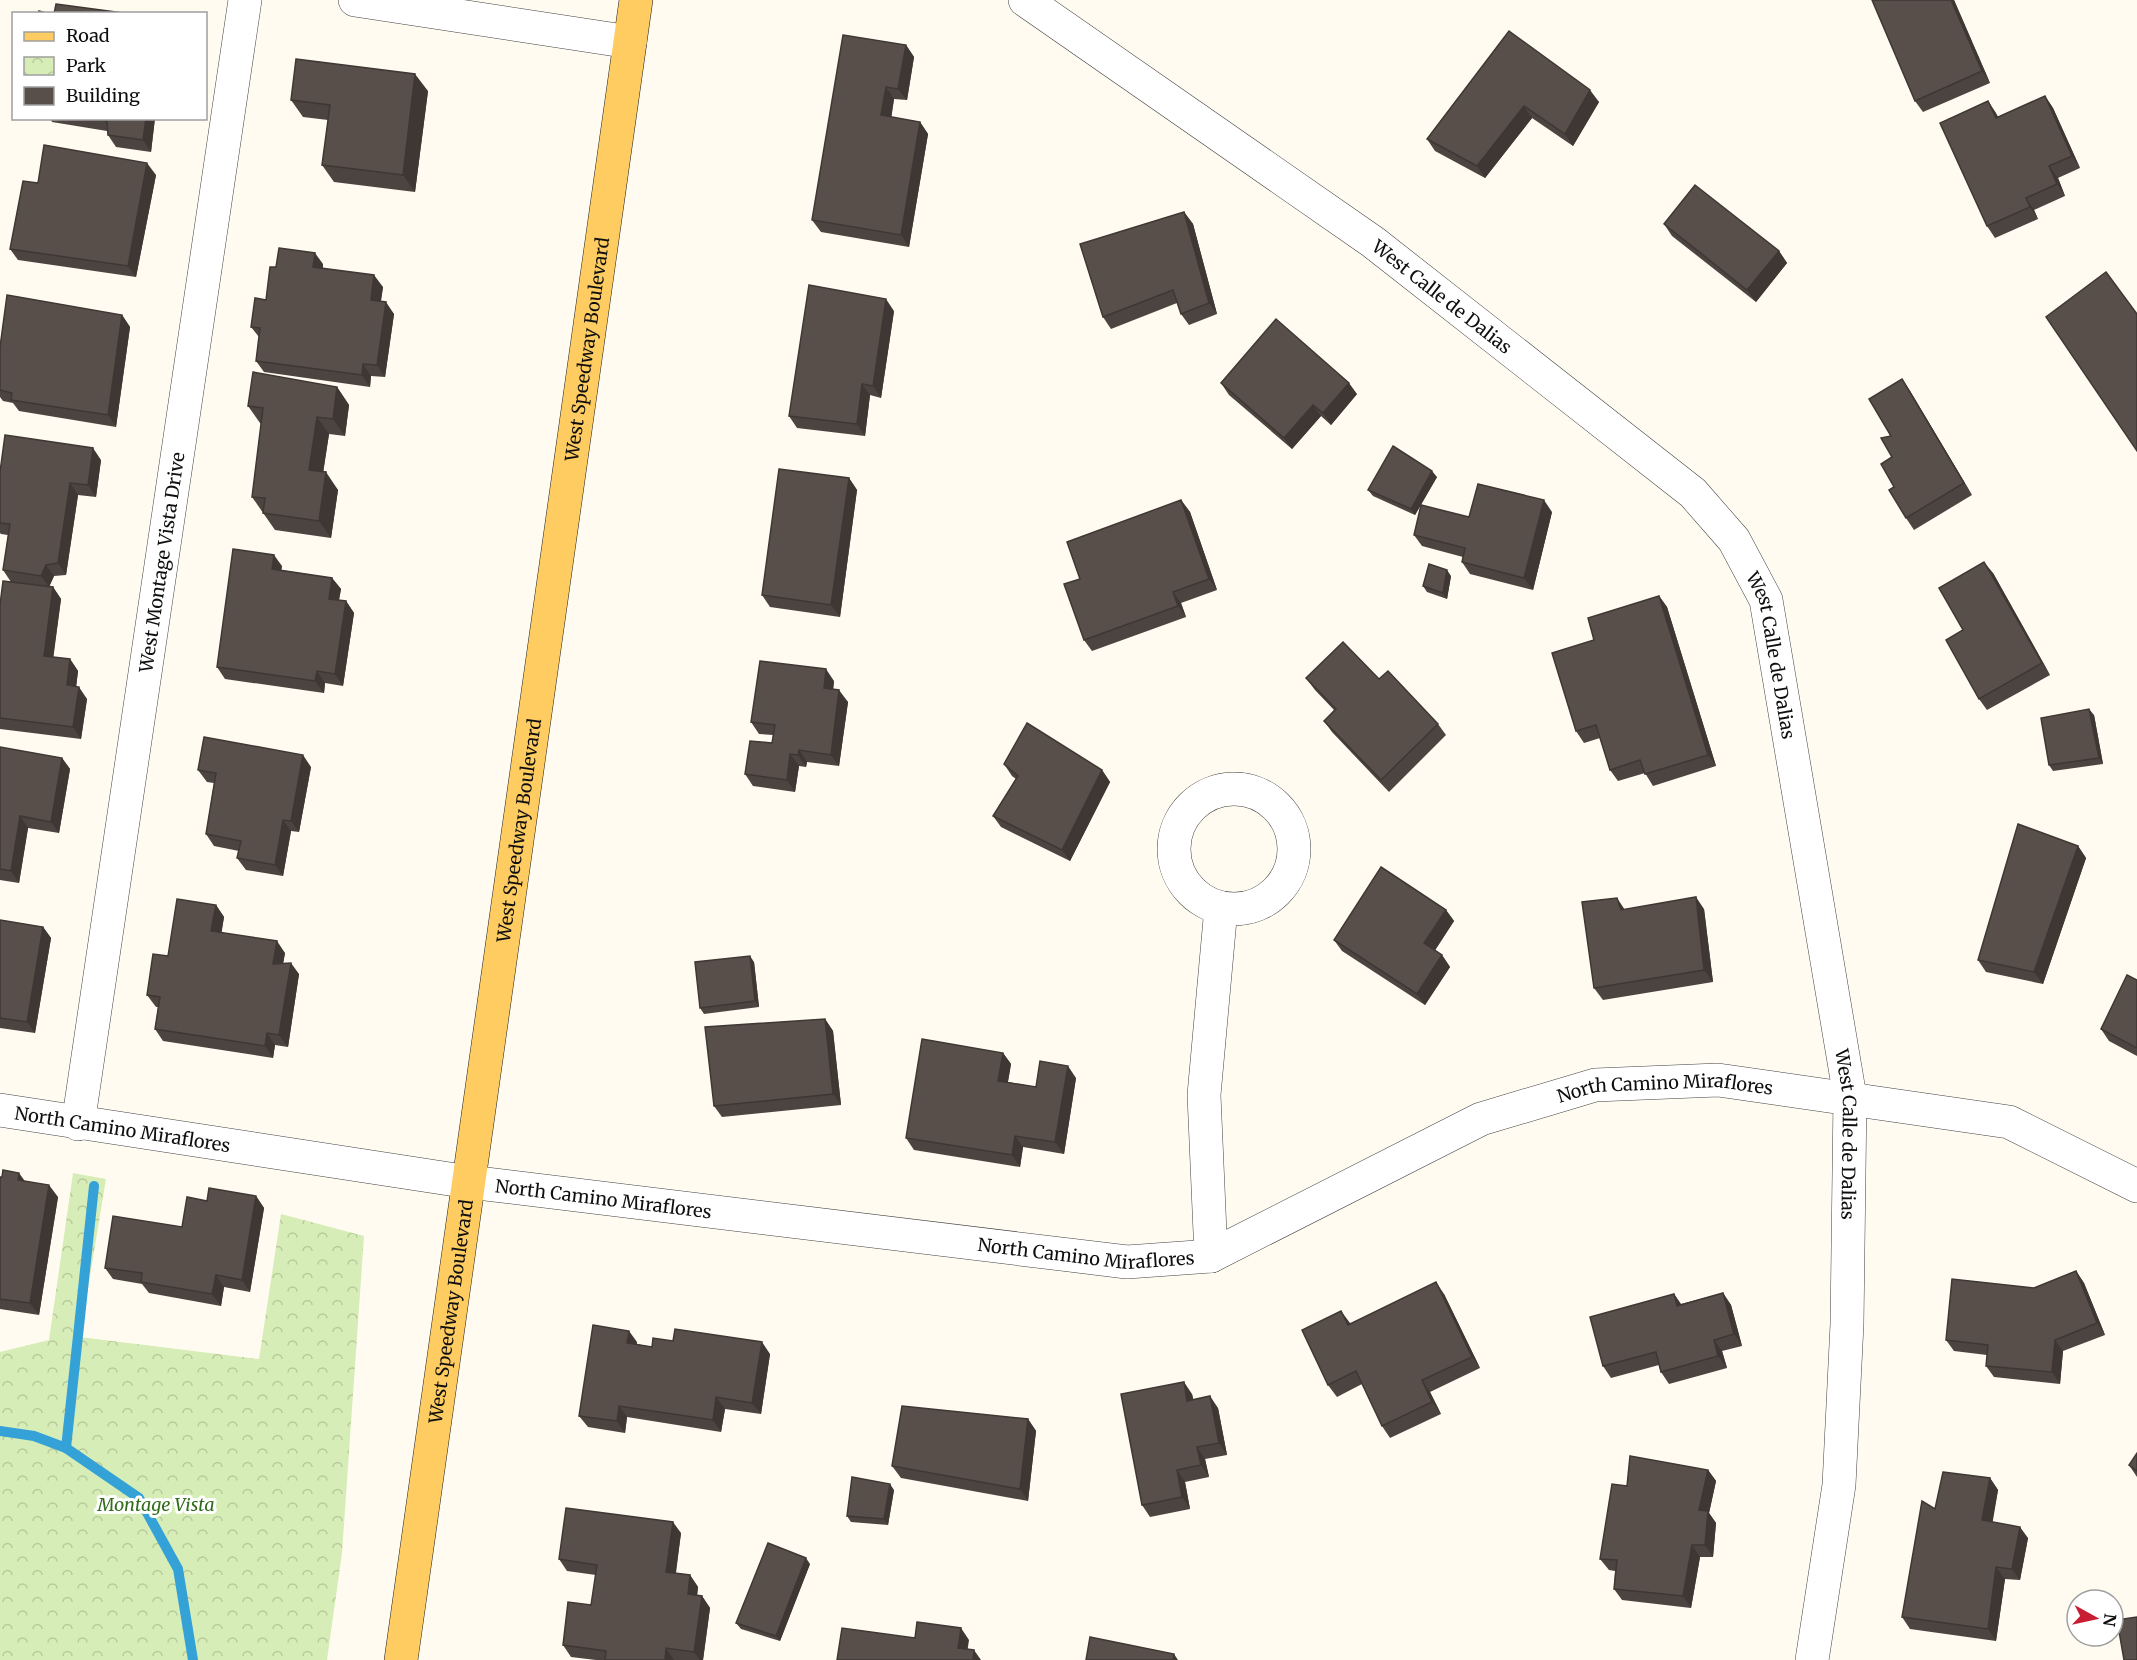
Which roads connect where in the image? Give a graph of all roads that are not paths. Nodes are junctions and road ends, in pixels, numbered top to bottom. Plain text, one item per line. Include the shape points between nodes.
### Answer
1 (245, 0) edge
2 (355, 0) edge
3 (636, 0) edge
4 (1025, 0) edge
5 (630, 42) junction
6 (1221, 908) dead end
7 (1850, 1097) junction
8 (0, 1110) edge
9 (78, 1124) junction
10 (469, 1182) junction
11 (2137, 1186) edge
12 (1211, 1256) junction
13 (401, 1660) edge
14 (1812, 1660) edge

1 - 9 street, West Montage Vista Drive
2 - 5 street
3 - 5 main road, West Speedway Boulevard
4 - 7 street, West Calle de Dalias via 1373,242 1693,493 1734,540 1766,600
5 - 10 main road, West Speedway Boulevard
6 - 12 street, North Camino Miraflores via 1204,1095
7 - 11 street, North Camino Miraflores via 2009,1122
7 - 12 street, North Camino Miraflores via 1718,1080 1595,1085 1481,1119
7 - 14 street, West Calle de Dalias via 1847,1324 1839,1485
8 - 9 street, North Camino Miraflores
9 - 10 street, North Camino Miraflores
10 - 12 street, North Camino Miraflores via 1127,1262
10 - 13 main road, West Speedway Boulevard

